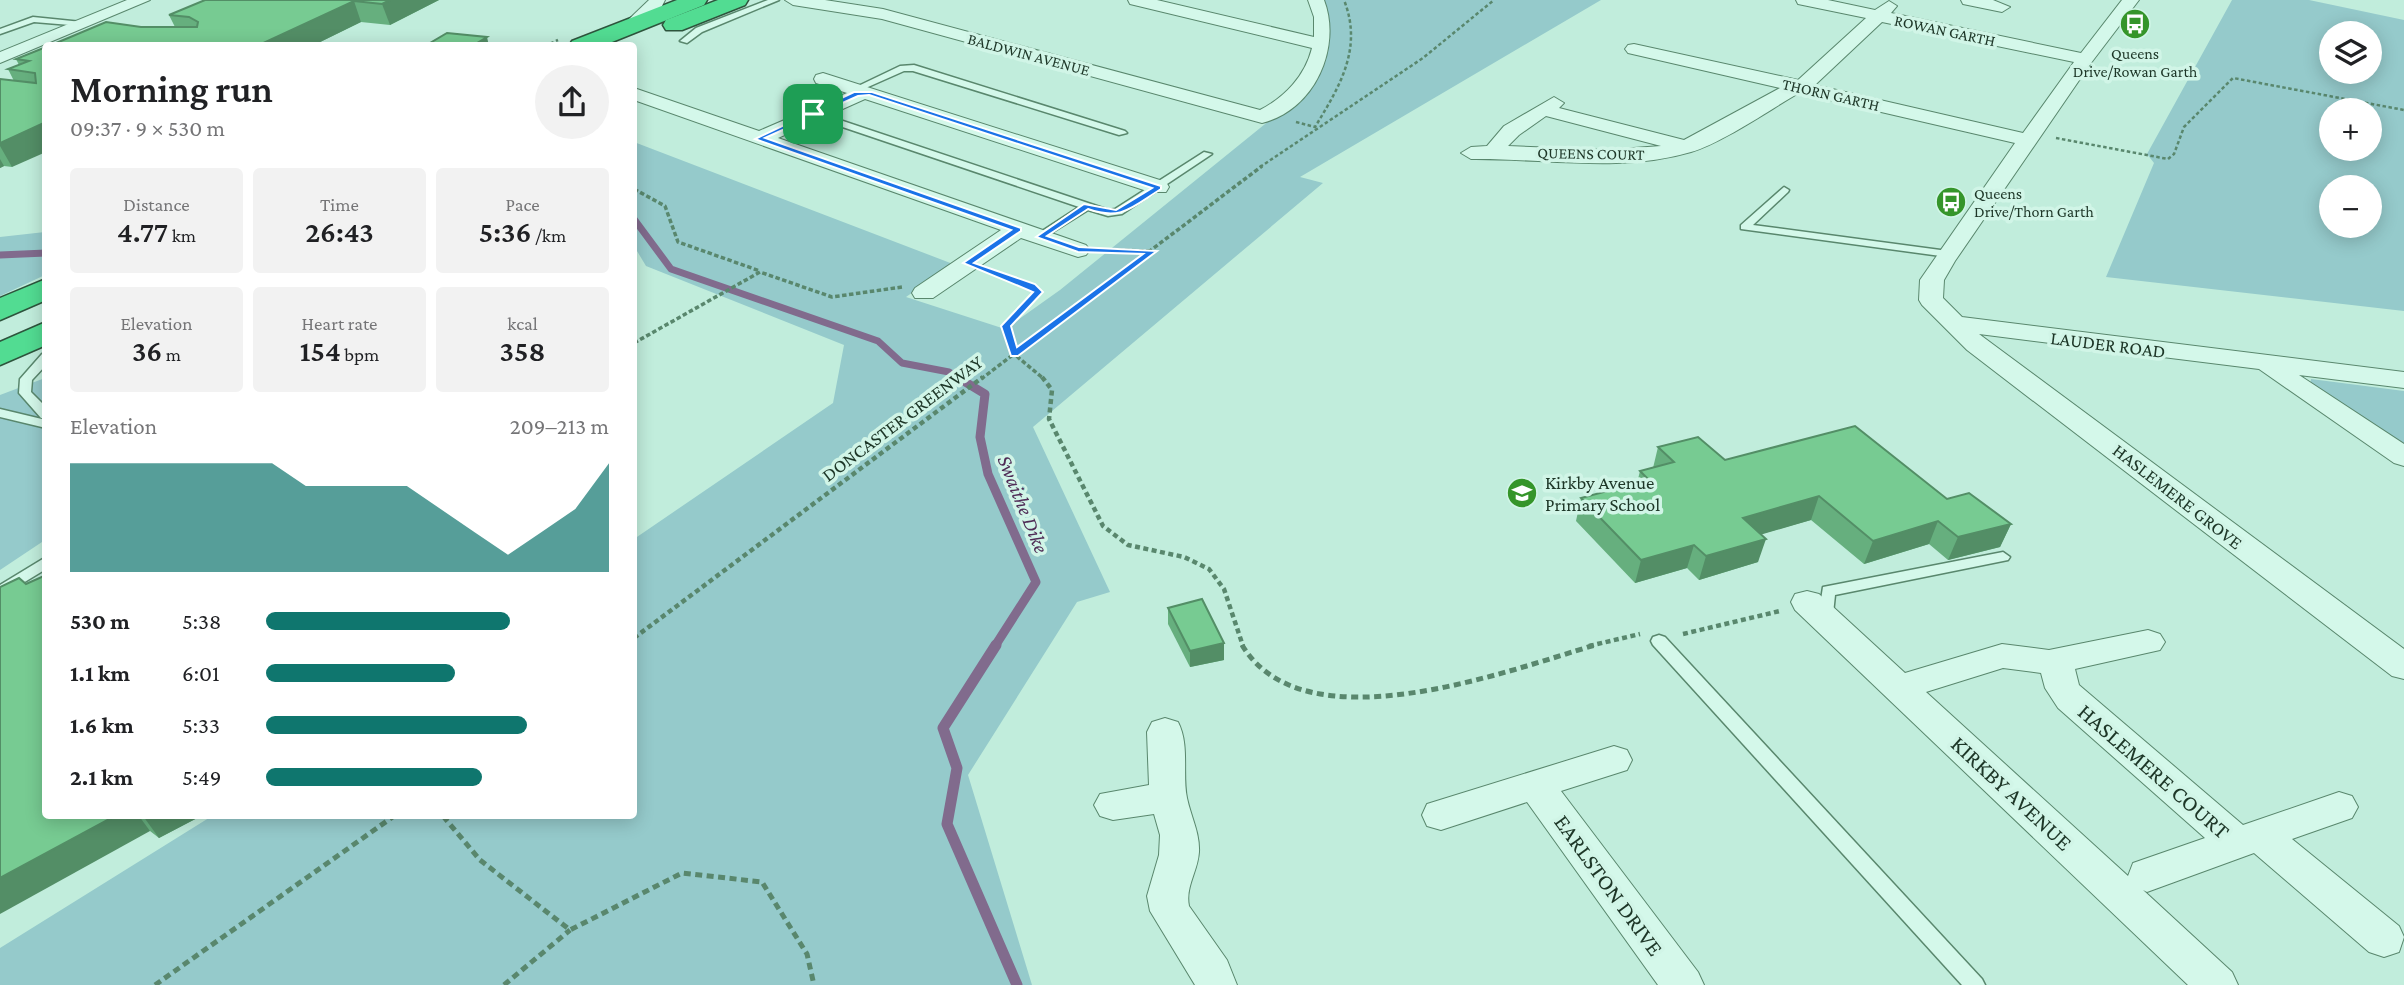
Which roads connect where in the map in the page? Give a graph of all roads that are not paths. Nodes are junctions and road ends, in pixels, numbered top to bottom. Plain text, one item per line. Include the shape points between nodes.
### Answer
1 (142, 0) edge
2 (657, 0) edge
3 (696, 0) edge
4 (737, 0) edge
5 (775, 0) edge
6 (794, 0) edge
7 (1136, 0) edge
8 (1316, 0) edge
9 (1804, 0) edge
10 (1897, 0) edge
11 (1969, 0) edge
12 (2131, 0) edge
13 (2002, 7) dead end
14 (1879, 16) junction
15 (633, 25) junction
16 (74, 27) junction
17 (0, 32) edge
18 (106, 35) edge
19 (684, 41) dead end
20 (590, 42) edge
21 (633, 42) edge
22 (1323, 45) junction
23 (1624, 46) dead end
24 (0, 58) edge
25 (2085, 59) junction
26 (823, 79) dead end
27 (1800, 87) junction
28 (860, 91) junction
29 (637, 94) edge
30 (813, 114) junction
31 (1122, 133) dead end
32 (2030, 137) junction
33 (758, 139) junction
34 (1687, 146) junction
35 (1495, 152) junction
36 (1471, 153) dead end
37 (1207, 154) dead end
38 (1158, 187) junction
39 (1784, 190) dead end
40 (1087, 206) junction
41 (1029, 233) junction
42 (1078, 250) road end
43 (1948, 254) junction
44 (923, 293) road end
45 (1953, 323) junction
46 (42, 334) edge
47 (0, 355) edge
48 (42, 361) edge
49 (2263, 363) junction
50 (2404, 380) edge
51 (42, 411) edge
52 (0, 413) edge
53 (42, 423) edge
54 (2404, 457) edge
55 (2003, 557) dead end
56 (42, 565) edge
57 (0, 593) edge
58 (1816, 610) joint
59 (1655, 636) road end
60 (2148, 642) dead end
61 (2056, 662) junction
62 (2404, 667) edge
63 (1899, 688) junction
64 (1165, 732) dead end
65 (1614, 760) dead end
66 (1535, 785) junction
67 (1168, 797) junction
68 (1113, 805) dead end
69 (2339, 807) dead end
70 (1441, 816) dead end
71 (2248, 839) junction
72 (2147, 875) dead end
73 (2384, 939) dead end
74 (1216, 985) edge
75 (1683, 985) edge
76 (1975, 985) edge
77 (2217, 985) edge

1 - 16 street
2 - 15 street
3 - 15 highway
4 - 21 highway
5 - 19 lane via 699,30
6 - 22 street, BALDWIN AVENUE via 883,14 1262,117 1294,93 1310,74
7 - 22 street
8 - 22 street via 1322,13
9 - 14 street, ROWAN GARTH
10 - 14 street, QUEENS COURT
11 - 13 street
12 - 25 street, HASLEMERE GROVE
14 - 25 street, ROWAN GARTH
14 - 27 street, QUEENS COURT
15 - 20 highway
16 - 17 lane via 33,19
16 - 18 street
16 - 24 street
23 - 27 street, THORN GARTH
25 - 32 street, HASLEMERE GROVE
26 - 28 street
27 - 32 street, THORN GARTH
27 - 34 street, QUEENS COURT
28 - 30 street
28 - 31 lane via 909,67
28 - 38 street
29 - 33 street
30 - 33 street
30 - 40 lane
32 - 43 street, HASLEMERE GROVE
33 - 41 street
34 - 35 street, QUEENS COURT via 1648,155
34 - 35 street, QUEENS COURT via 1549,107 1506,135
35 - 36 street, QUEENS COURT
37 - 38 lane
38 - 40 lane via 1118,212
39 - 43 lane via 1745,227
40 - 41 lane
41 - 42 street
41 - 44 street via 967,263
43 - 45 street, HASLEMERE GROVE via 1932,280 1931,300
45 - 49 street, LAUDER ROAD
45 - 62 street, HASLEMERE GROVE
46 - 47 highway
48 - 51 lane via 26,379 25,393
49 - 50 street, LAUDER ROAD
49 - 54 street, LAUDER ROAD
52 - 53 lane
55 - 58 lane via 1828,591
56 - 57 lane
58 - 63 street, KIRKBY AVENUE
59 - 76 lane
60 - 61 street
61 - 63 street via 2002,656
61 - 71 street, HASLEMERE COURT via 2062,688 2070,699
63 - 77 street, KIRKBY AVENUE
64 - 67 street
65 - 66 street
66 - 70 street
66 - 75 street, EARLSTON DRIVE
67 - 68 street
67 - 74 street via 1179,835 1179,855 1167,895 1170,911
69 - 71 street, HASLEMERE COURT
71 - 72 street, HASLEMERE COURT
71 - 73 street, HASLEMERE COURT

